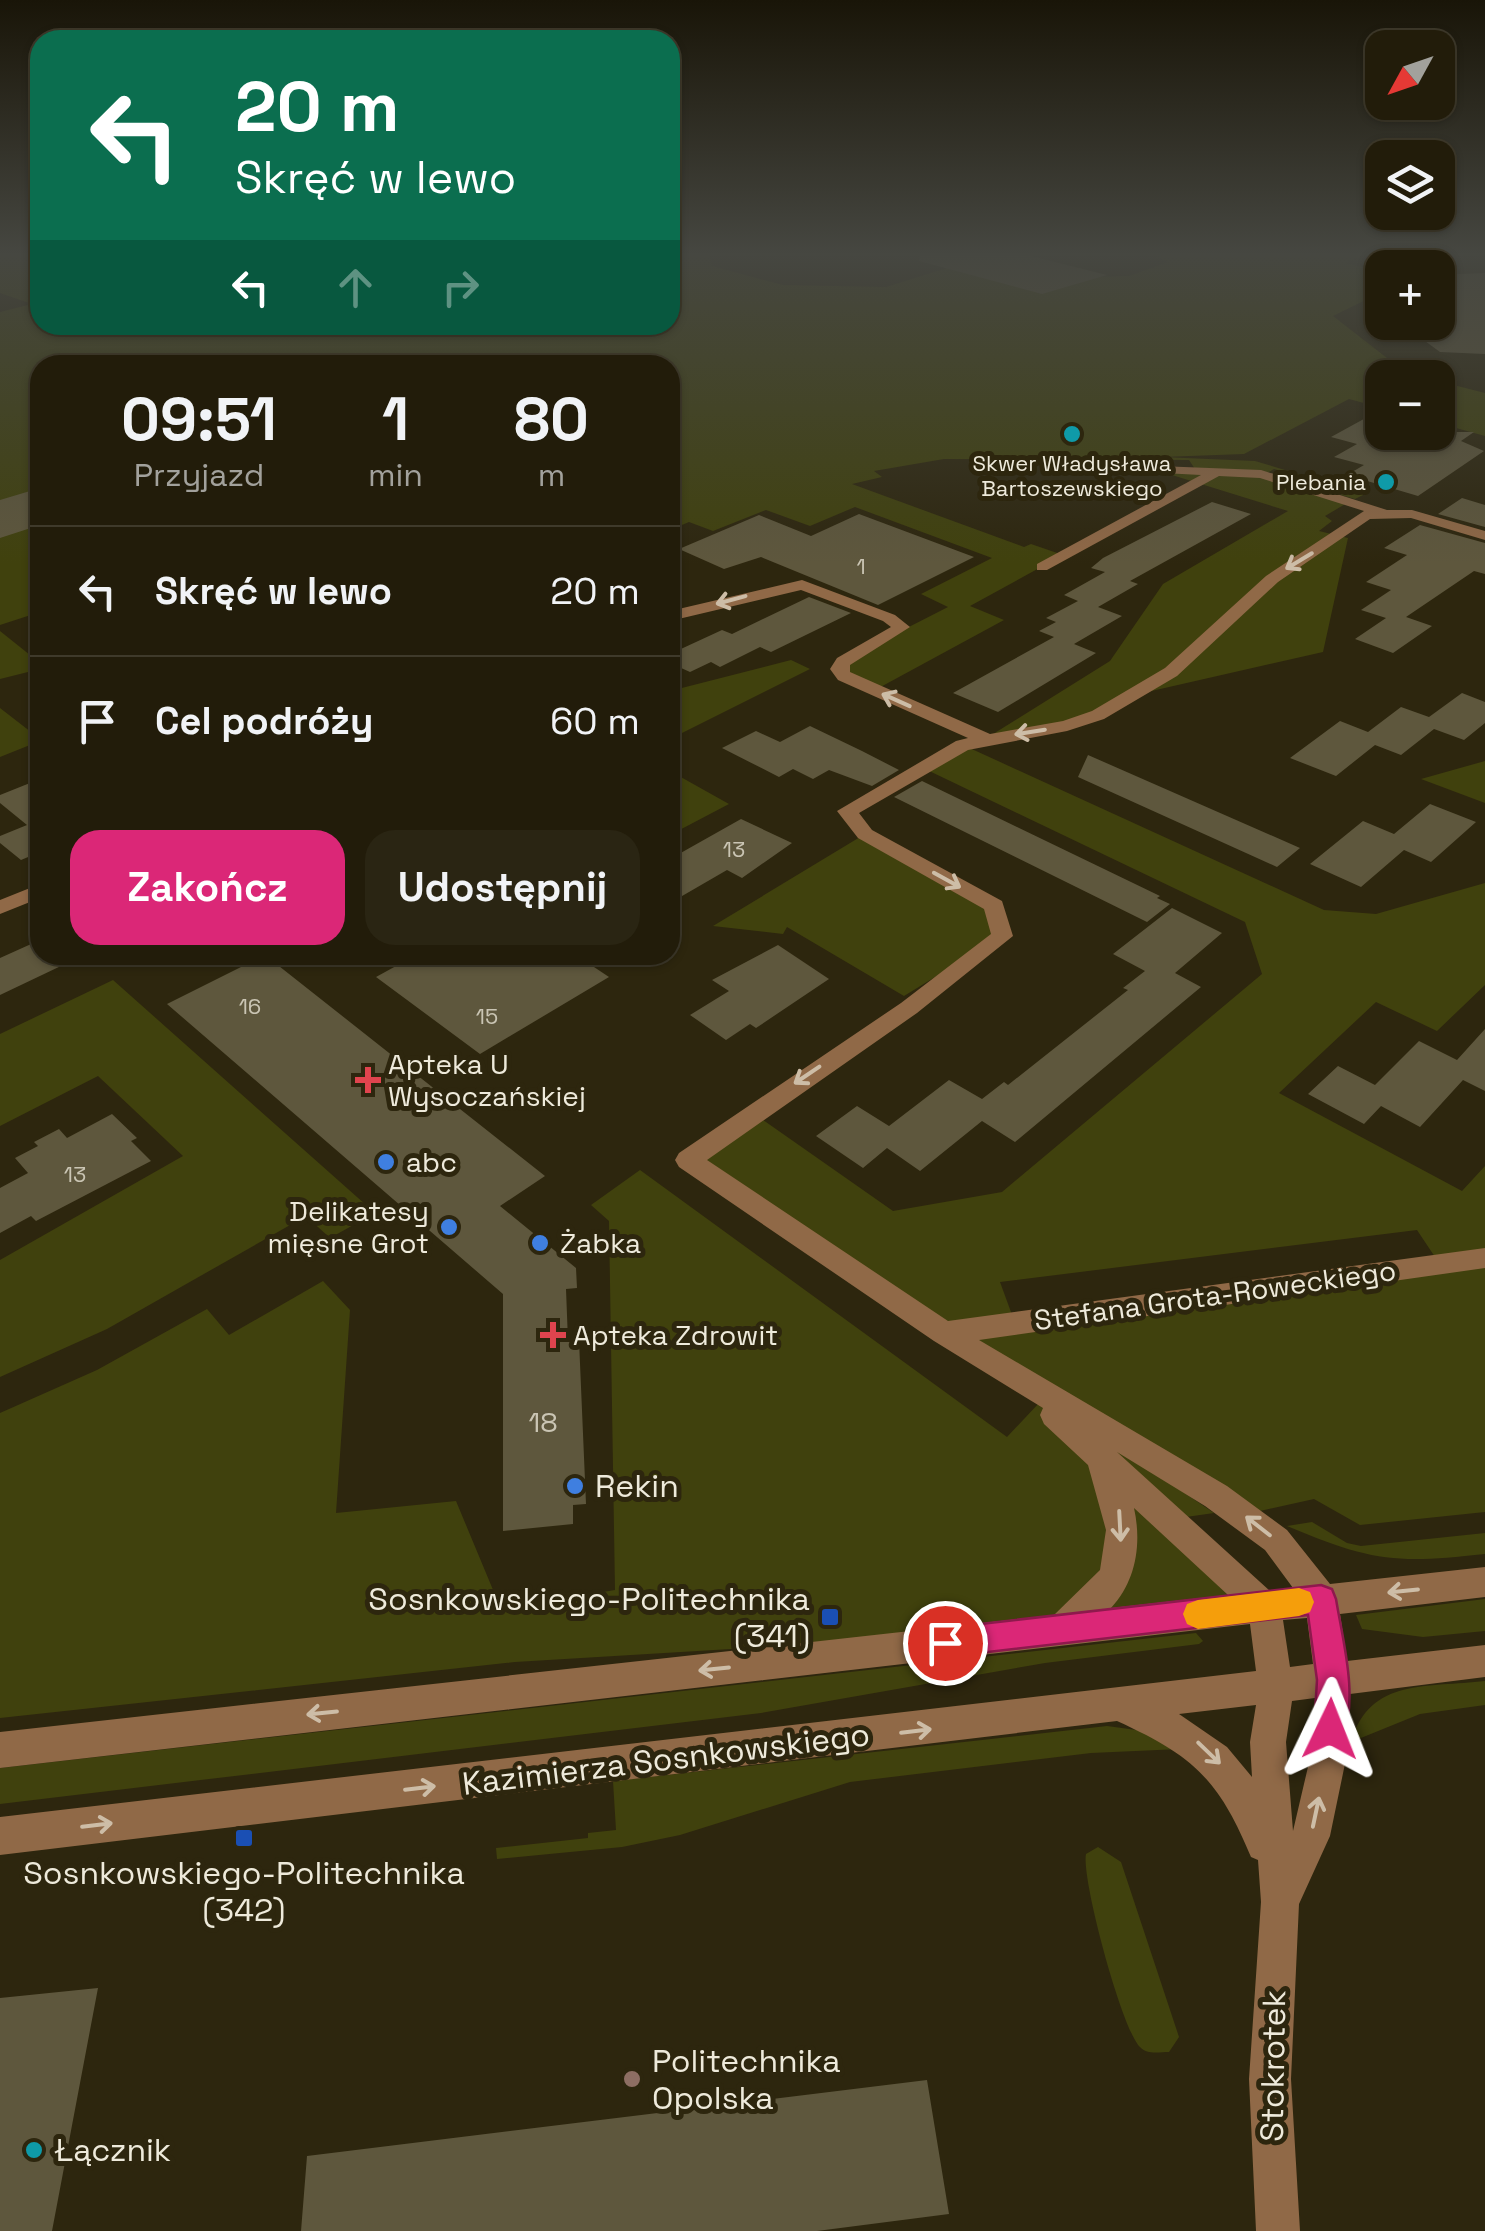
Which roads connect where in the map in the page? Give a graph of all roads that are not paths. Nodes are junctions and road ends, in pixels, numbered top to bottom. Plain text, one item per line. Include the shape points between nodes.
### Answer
1 (1164, 469) dead end
2 (1217, 472) junction
3 (1381, 512) junction
4 (1485, 536) edge
5 (1042, 567) dead end
6 (680, 613) edge
7 (985, 739) junction
8 (30, 894) edge
9 (0, 908) edge
10 (1485, 1258) edge
11 (944, 1333) junction
12 (1005, 1372) junction
13 (1083, 1439) junction
14 (1485, 1582) edge
15 (1321, 1599) junction
16 (1264, 1607) junction
17 (1063, 1629) junction
18 (1485, 1661) edge
19 (1332, 1680) junction
20 (1276, 1688) junction
21 (1124, 1707) junction
22 (0, 1750) edge
23 (0, 1836) edge
24 (1280, 1902) junction
25 (1278, 2231) edge

1 - 2 street
2 - 3 street via 1261,474
2 - 5 street
3 - 4 street via 1412,514
3 -> 7 street via 1359,519 1283,571 1171,672 1098,715
7 -> 6 street via 844,676 843,662 902,628 829,594 791,585
7 -> 11 street via 962,745 847,811 865,834 994,906 1002,936 688,1160
8 - 9 street
10 - 11 street, Stefana Grota-Roweckiego
11 - 12 street
12 - 13 street
15 -> 12 street via 1253,1521
13 - 16 street
13 -> 17 street via 1117,1493 1121,1539 1106,1589
14 -> 15 street
15 - 16 street
15 - 19 street
16 - 17 street
16 - 20 street
17 -> 22 street
18 - 19 street, Kazimierza Sosnkowskiego
19 - 20 street, Kazimierza Sosnkowskiego
24 -> 19 street, Stokrotek via 1311,1836 1329,1754
20 - 21 street, Kazimierza Sosnkowskiego
20 - 24 street, Stokrotek via 1268,1742
23 -> 21 street, Kazimierza Sosnkowskiego
21 -> 24 street, Stokrotek via 1198,1742 1228,1772 1251,1806
24 - 25 street, Stokrotek via 1270,2078

